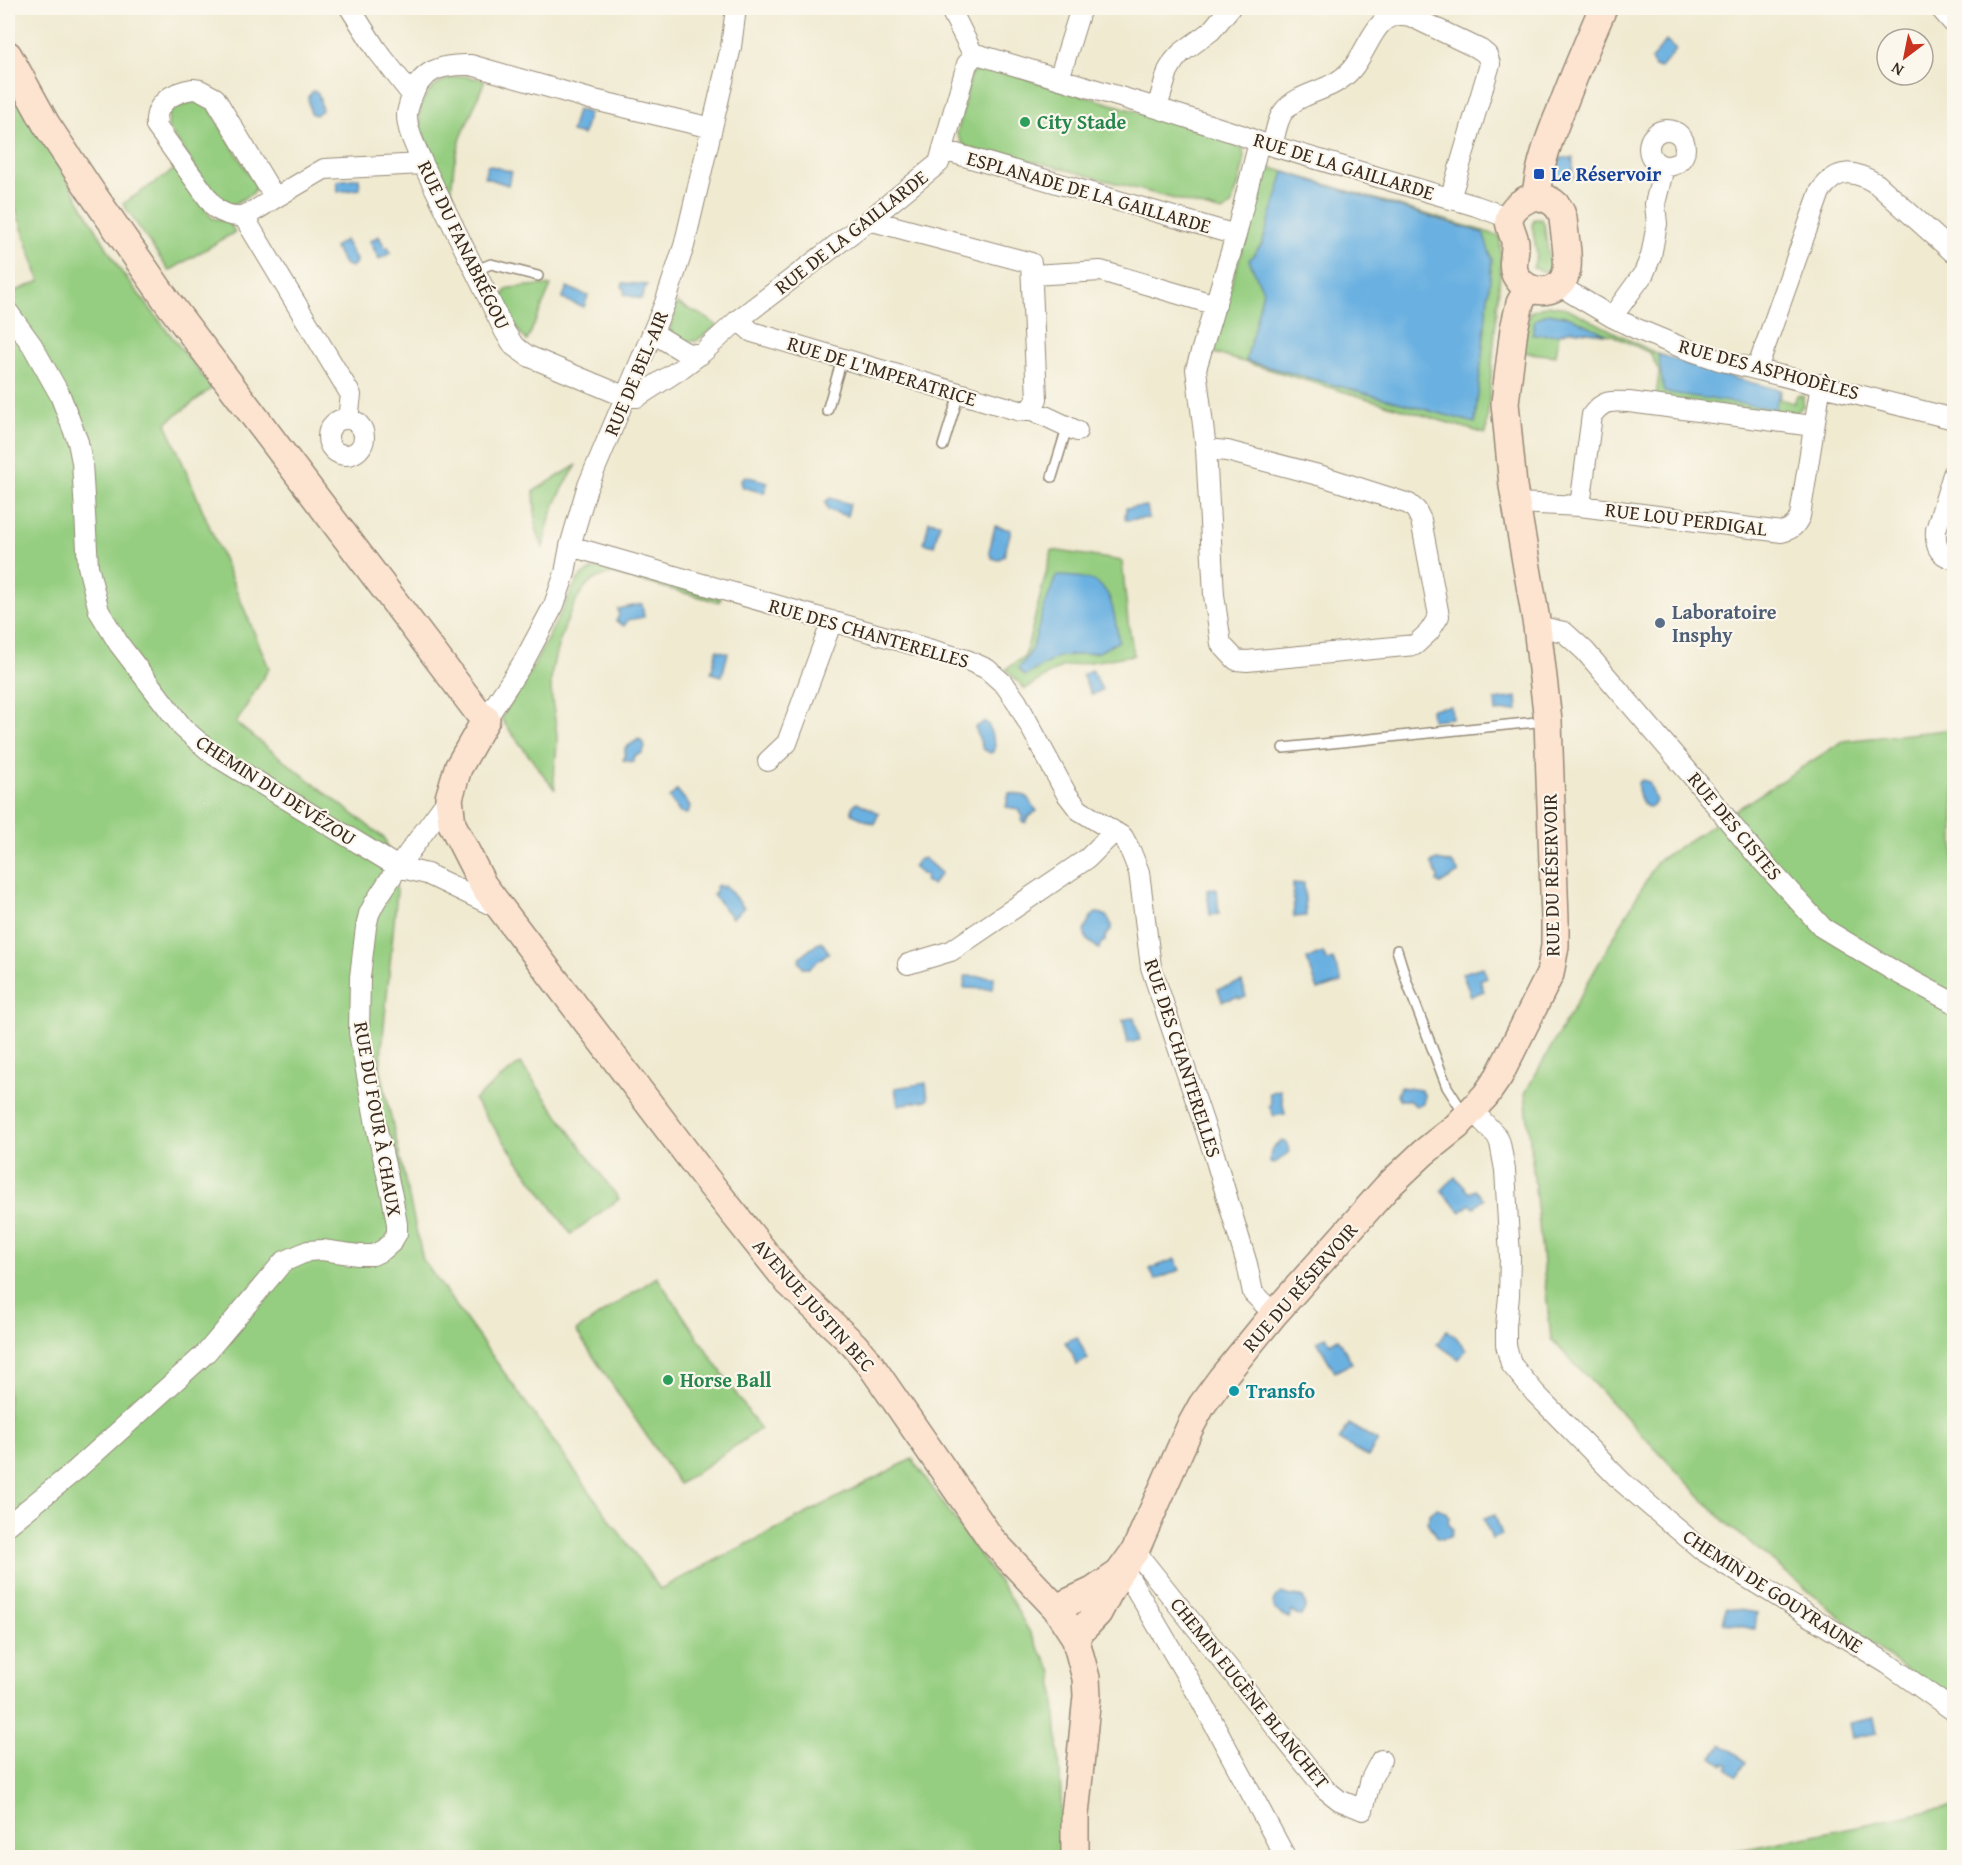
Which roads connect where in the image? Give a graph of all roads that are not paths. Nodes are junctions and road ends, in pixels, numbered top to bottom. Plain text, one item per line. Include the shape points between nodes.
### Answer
1 (350, 8) edge
2 (736, 8) edge
3 (950, 8) edge
4 (1081, 8) edge
5 (1230, 8) edge
6 (1603, 8) edge
7 (1940, 8) edge
8 (1954, 24) edge
9 (8, 55) edge
10 (974, 56) junction
11 (1059, 79) junction
12 (412, 95) junction
13 (1157, 108) junction
14 (712, 128) junction
15 (1265, 144) junction
16 (943, 150) junction
17 (423, 164) junction
18 (1664, 167) dead end
19 (1536, 196) junction
20 (275, 198) junction
21 (1450, 199) junction
22 (244, 217) junction
23 (869, 220) junction
24 (1509, 220) junction
25 (1236, 235) junction
26 (1954, 253) edge
27 (476, 270) junction
28 (1032, 275) junction
29 (538, 276) dead end
30 (1558, 285) junction
31 (1528, 288) junction
32 (1216, 305) junction
33 (8, 312) edge
34 (1612, 317) junction
35 (738, 320) junction
36 (653, 333) junction
37 (700, 355) junction
38 (842, 359) junction
39 (1757, 369) junction
40 (1821, 384) junction
41 (959, 394) junction
42 (626, 397) junction
43 (1030, 409) junction
44 (827, 411) dead end
45 (348, 419) dead end
46 (1954, 419) edge
47 (1814, 426) junction
48 (1072, 429) joint
49 (943, 446) dead end
50 (1206, 449) junction
51 (1954, 471) edge
52 (1052, 477) dead end
53 (1516, 503) junction
54 (1580, 506) junction
55 (570, 546) junction
56 (1954, 559) edge
57 (832, 621) junction
58 (1537, 626) junction
59 (486, 719) junction
60 (1548, 721) junction
61 (1283, 748) dead end
62 (768, 760) dead end
63 (448, 798) junction
64 (1112, 830) junction
65 (398, 867) junction
66 (501, 909) junction
67 (1397, 950) dead end
68 (908, 964) dead end
69 (1954, 1003) edge
70 (1469, 1114) junction
71 (1274, 1314) junction
72 (8, 1525) edge
73 (1126, 1564) junction
74 (1056, 1608) junction
75 (1075, 1637) junction
76 (1954, 1711) edge
77 (1381, 1760) dead end
78 (1075, 1857) edge
79 (1286, 1857) edge

1 - 12 street
2 - 14 street, RUE DE BEL-AIR
3 - 10 street
4 - 11 street
5 - 13 street via 1211,31 1174,61
6 - 19 street via 1546,148
7 - 8 street
9 - 59 street via 64,151 167,301
10 - 11 street, RUE DE LA GAILLARDE
10 - 16 street, RUE DE LA GAILLARDE via 967,64
11 - 13 street, RUE DE LA GAILLARDE
12 - 14 street via 424,77 438,68 471,65
12 - 17 street, RUE DU FANABRÉGOU via 406,115
13 - 15 street, RUE DE LA GAILLARDE
14 - 36 street, RUE DE BEL-AIR via 684,246
15 - 21 street, RUE DE LA GAILLARDE
15 - 21 street via 1283,112 1296,100 1343,79 1380,23 1399,14 1410,16 1480,50 1490,64
15 - 25 street
16 - 23 street, RUE DE LA GAILLARDE via 939,164
16 - 25 street, ESPLANADE DE LA GAILLARDE
17 - 20 street via 324,169
17 - 27 street, RUE DU FANABRÉGOU
18 - 34 street via 1655,204 1657,224 1652,256
19 - 24 street via 1513,210
19 - 30 street via 1554,202 1563,218 1567,266
20 - 22 street
20 - 22 street via 215,98 193,89 166,100 157,110 156,126 215,208 229,216
21 - 24 street, RUE DE LA GAILLARDE
22 - 45 street via 351,395
23 - 28 street via 1031,263
23 - 35 street, RUE DE LA GAILLARDE
24 - 31 street via 1515,245 1514,272
25 - 32 street
26 - 39 street via 1870,180 1852,173 1834,177 1820,192
27 - 29 lane via 491,264
27 - 42 street, RUE DU FANABRÉGOU via 514,346 528,356
28 - 32 street via 1101,271
28 - 43 street via 1037,399
30 - 31 street via 1545,291
30 - 34 street, RUE DES ASPHODÈLES
31 - 53 street, RUE DU RÉSERVOIR via 1514,329 1505,403
32 - 50 street via 1196,369
33 - 65 street, CHEMIN DU DEVÉZOU via 60,395 78,442 88,566 99,611 119,644 183,728 214,755
34 - 39 street, RUE DES ASPHODÈLES via 1683,348
35 - 37 street, RUE DE LA GAILLARDE
35 - 38 street, RUE DE L'IMPERATRICE via 752,332
36 - 37 street via 686,353
36 - 42 street, RUE DE BEL-AIR
37 - 42 street, RUE DE LA GAILLARDE via 646,392
38 - 41 street, RUE DE L'IMPERATRICE
38 - 44 lane
39 - 40 street, RUE DES ASPHODÈLES
40 - 46 street, RUE DES ASPHODÈLES
40 - 47 street, RUE LOU PERDIGAL
41 - 43 street, RUE DE L'IMPERATRICE via 1020,411
41 - 49 lane
42 - 55 street, RUE DE BEL-AIR via 587,488
43 - 48 street, RUE DE L'IMPERATRICE
47 - 54 street, RUE LOU PERDIGAL via 1613,401 1599,406 1592,415
47 - 54 street, RUE LOU PERDIGAL via 1800,516 1791,530 1782,532
48 - 52 lane
50 - 50 street via 1212,571 1221,644 1236,660 1415,645 1429,632 1439,616 1421,520 1409,504 1322,476
51 - 56 street via 1936,530 1937,549
53 - 54 street, RUE LOU PERDIGAL
53 - 58 street, RUE DU RÉSERVOIR
55 - 57 street, RUE DES CHANTERELLES
55 - 59 street, RUE DE BEL-AIR via 554,605
57 - 62 street via 787,743
57 - 64 street, RUE DES CHANTERELLES via 987,669 1017,702 1079,810
58 - 60 street, RUE DU RÉSERVOIR
58 - 69 street, RUE DES CISTES via 1564,632 1585,651 1823,928
59 - 63 street, AVENUE JUSTIN BEC via 458,768
60 - 61 lane
60 - 70 street, RUE DU RÉSERVOIR via 1553,961 1499,1076
63 - 65 street, RUE DU FOUR À CHAUX
63 - 66 street, AVENUE JUSTIN BEC via 452,824 483,885
64 - 68 street via 1088,858 951,951
64 - 71 street, RUE DES CHANTERELLES via 1122,837 1139,872 1151,967 1214,1154 1253,1293
65 - 66 street via 427,874
65 - 72 street, RUE DU FOUR À CHAUX via 369,914 358,1005 363,1058 397,1233 391,1243 373,1255 308,1251 283,1262 206,1353 76,1470
66 - 74 street, AVENUE JUSTIN BEC via 789,1284 870,1364 992,1539
67 - 70 lane via 1447,1087 1460,1110
70 - 71 street, RUE DU RÉSERVOIR via 1387,1187
70 - 76 street, CHEMIN DE GOUYRAUNE via 1497,1136 1505,1170 1510,1257 1506,1345 1511,1364 1621,1481 1702,1550 1888,1664
71 - 73 street, RUE DU RÉSERVOIR via 1198,1412
73 - 74 street via 1093,1591
73 - 75 street, RUE DU RÉSERVOIR via 1098,1613
73 - 77 street, CHEMIN EUGÈNE BLANCHET via 1325,1789 1339,1800 1363,1810
73 - 79 street
74 - 75 street, AVENUE JUSTIN BEC
75 - 78 street, AVENUE JUSTIN BEC via 1087,1696 1075,1815

